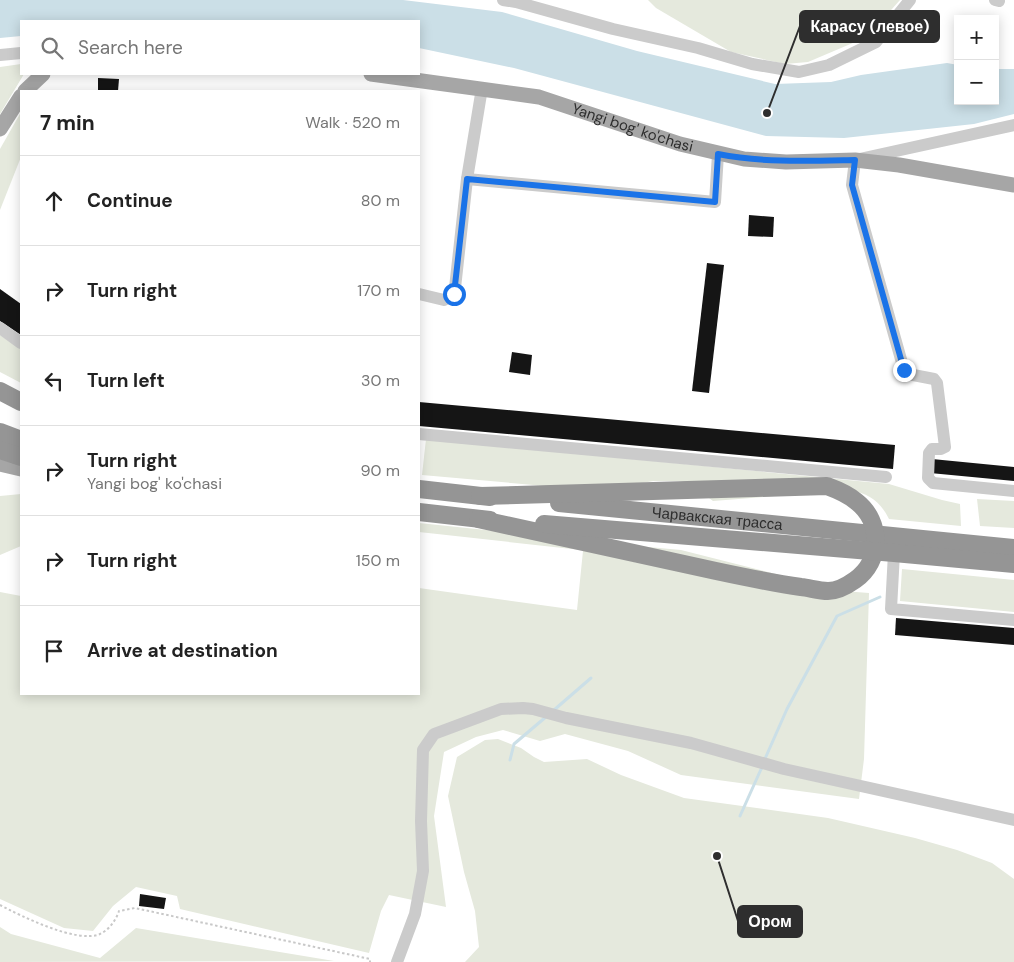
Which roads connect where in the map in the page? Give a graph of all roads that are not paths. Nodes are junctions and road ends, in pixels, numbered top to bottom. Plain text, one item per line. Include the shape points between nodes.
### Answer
1 (503, 0) edge
2 (910, 0) edge
3 (20, 53) edge
4 (0, 55) edge
5 (42, 75) edge
6 (379, 75) edge
7 (482, 88) junction
8 (27, 90) edge
9 (20, 98) edge
10 (1014, 125) edge
11 (0, 130) edge
12 (718, 154) junction
13 (855, 160) junction
14 (467, 179) junction
15 (1014, 185) edge
16 (420, 294) edge
17 (0, 328) edge
18 (20, 342) edge
19 (0, 391) edge
20 (20, 401) edge
21 (0, 432) edge
22 (420, 434) edge
23 (20, 440) edge
24 (0, 450) edge
25 (20, 457) edge
26 (0, 464) edge
27 (20, 469) edge
28 (886, 477) dead end
29 (420, 489) edge
30 (1014, 491) edge
31 (480, 496) junction
32 (420, 512) edge
33 (478, 519) junction
34 (1014, 548) edge
35 (894, 553) junction
36 (1014, 564) edge
37 (1014, 620) edge
38 (1014, 820) edge
39 (398, 962) edge

1 - 2 street via 752,64 799,72 830,65 876,42
3 - 4 street
5 - 8 main road
6 - 7 main road, Yangi bog' ko'chasi
7 - 12 main road, Yangi bog' ko'chasi via 539,97
7 - 14 street
9 - 11 main road
10 - 13 street
12 - 13 main road, Yangi bog' ko'chasi via 772,161
12 - 14 street via 715,202
13 - 15 main road, Yangi bog' ko'chasi
13 - 30 street via 852,185 904,370 908,374 934,379 937,383 945,447 929,453 928,478 933,483
14 - 16 street via 454,294 444,300
17 - 18 street
19 - 20 highway
21 - 23 highway
22 - 28 street
24 - 25 highway
26 - 27 main road
29 - 31 highway, Чарвакская трасса
31 - 33 highway via 827,486 859,503 873,523 875,555 866,571 847,586 829,591 771,583
31 - 34 highway, Чарвакская трасса
32 - 33 highway, Чарвакская трасса
33 - 35 highway, Чарвакская трасса
35 - 36 highway, Чарвакская трасса
35 - 37 street via 891,609
38 - 39 street via 533,709 491,712 434,734 423,750 423,871 415,914

